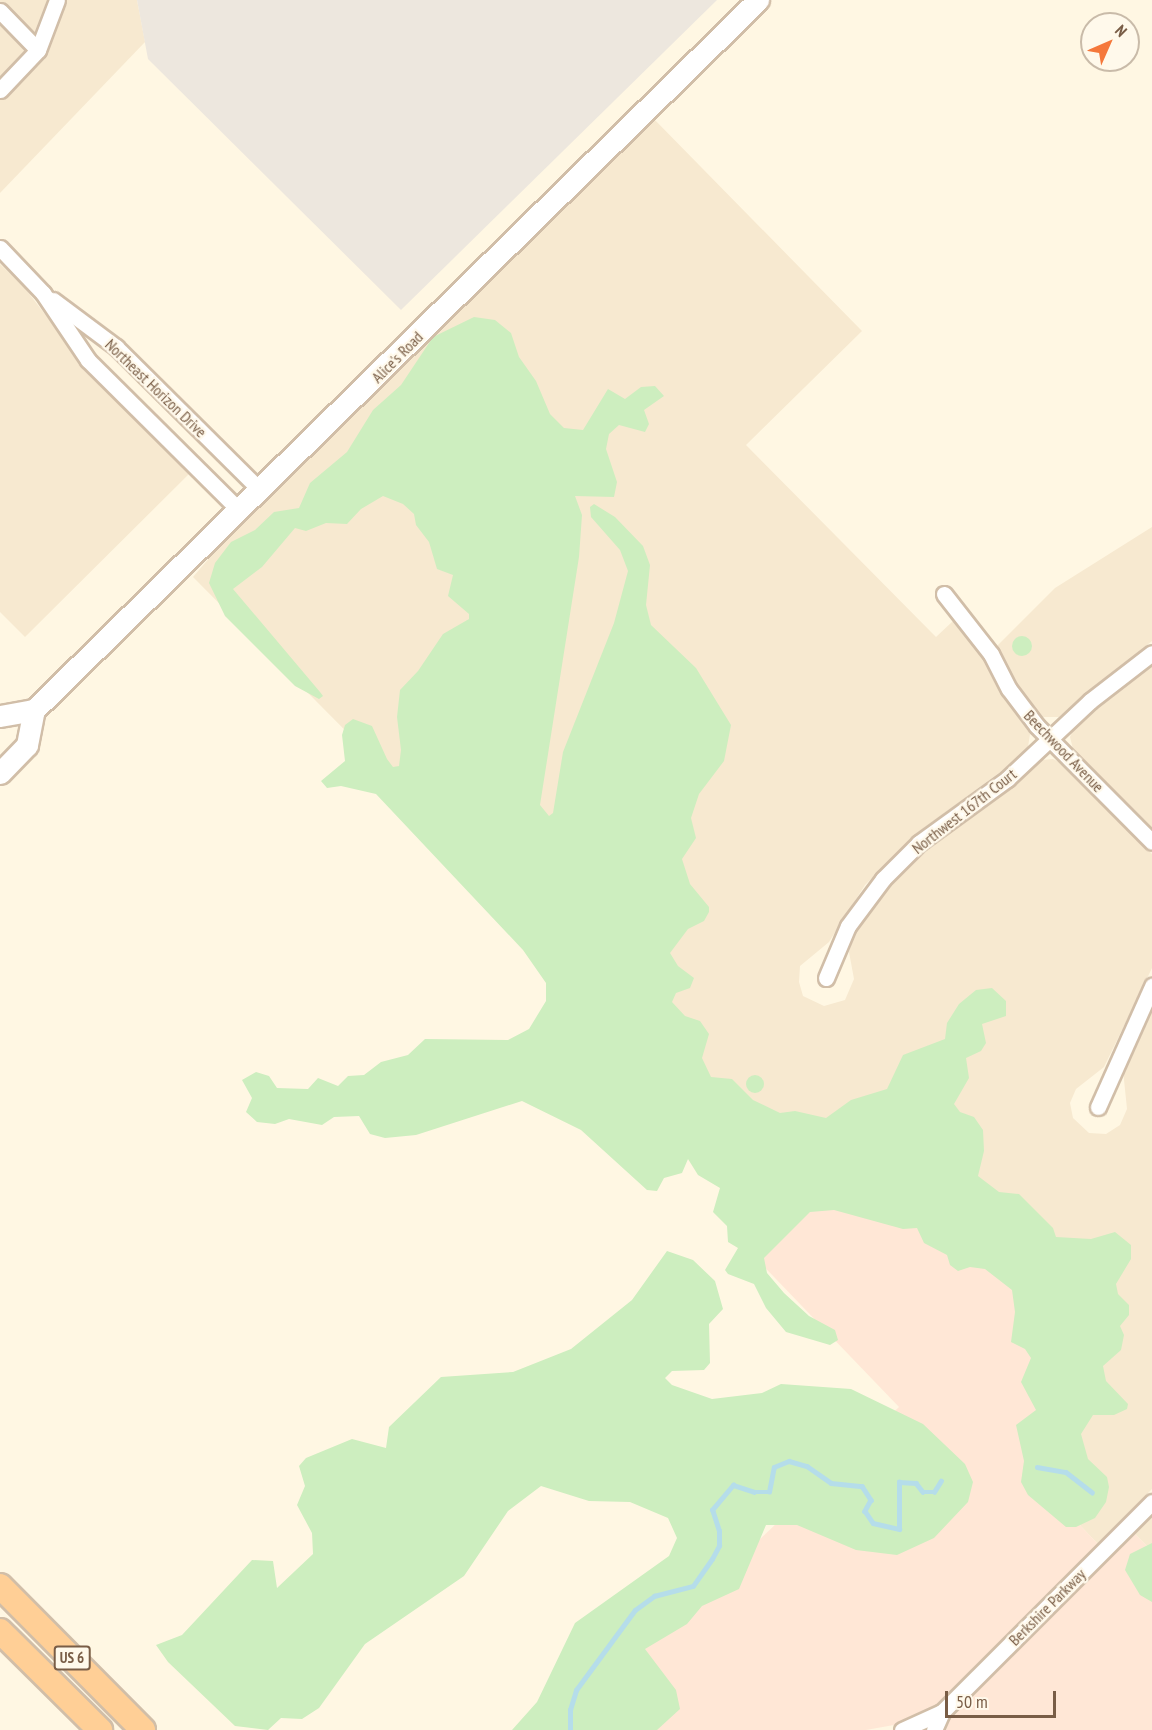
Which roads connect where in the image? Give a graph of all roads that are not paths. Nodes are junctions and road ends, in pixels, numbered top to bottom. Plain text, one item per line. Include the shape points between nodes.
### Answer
1 (57, 0) edge
2 (758, 0) edge
3 (0, 11) edge
4 (38, 50) junction
5 (0, 90) edge
6 (0, 248) edge
7 (43, 293) junction
8 (261, 491) junction
9 (240, 511) junction
10 (944, 594) dead end
11 (1152, 652) edge
12 (34, 710) junction
13 (0, 717) edge
14 (1050, 739) junction
15 (0, 773) edge
16 (1152, 842) edge
17 (826, 978) dead end
18 (1152, 986) edge
19 (1098, 1107) dead end
20 (1152, 1502) edge
21 (0, 1586) edge
22 (0, 1631) edge
23 (27, 1658) junction
24 (942, 1712) junction
25 (100, 1730) edge
26 (123, 1730) edge
27 (143, 1730) edge
28 (902, 1730) edge
29 (934, 1730) edge

1 - 4 street
2 - 8 main road, Alice's Road
3 - 4 street
4 - 5 street
6 - 7 street, Northeast Horizon Drive
7 - 8 street, Northeast Horizon Drive via 116,347
7 - 9 street, Northeast Horizon Drive via 88,360
8 - 9 main road, Alice's Road
9 - 12 main road, Alice's Road
10 - 14 street, Beechwood Avenue via 991,654 1019,704
11 - 14 street, Northwest 167th Court
12 - 13 main road
12 - 15 main road via 27,745
14 - 16 street, Beechwood Avenue
14 - 17 street, Northwest 167th Court via 1007,779 919,843 883,879 848,926
18 - 19 street
20 - 24 street, Berkshire Parkway
21 - 27 highway, US 6
22 - 23 highway, US 6
23 - 25 highway, US 6
23 - 26 highway via 39,1658 57,1666
24 - 28 street, Berkshire Parkway
24 - 29 street, Berkshire Parkway

